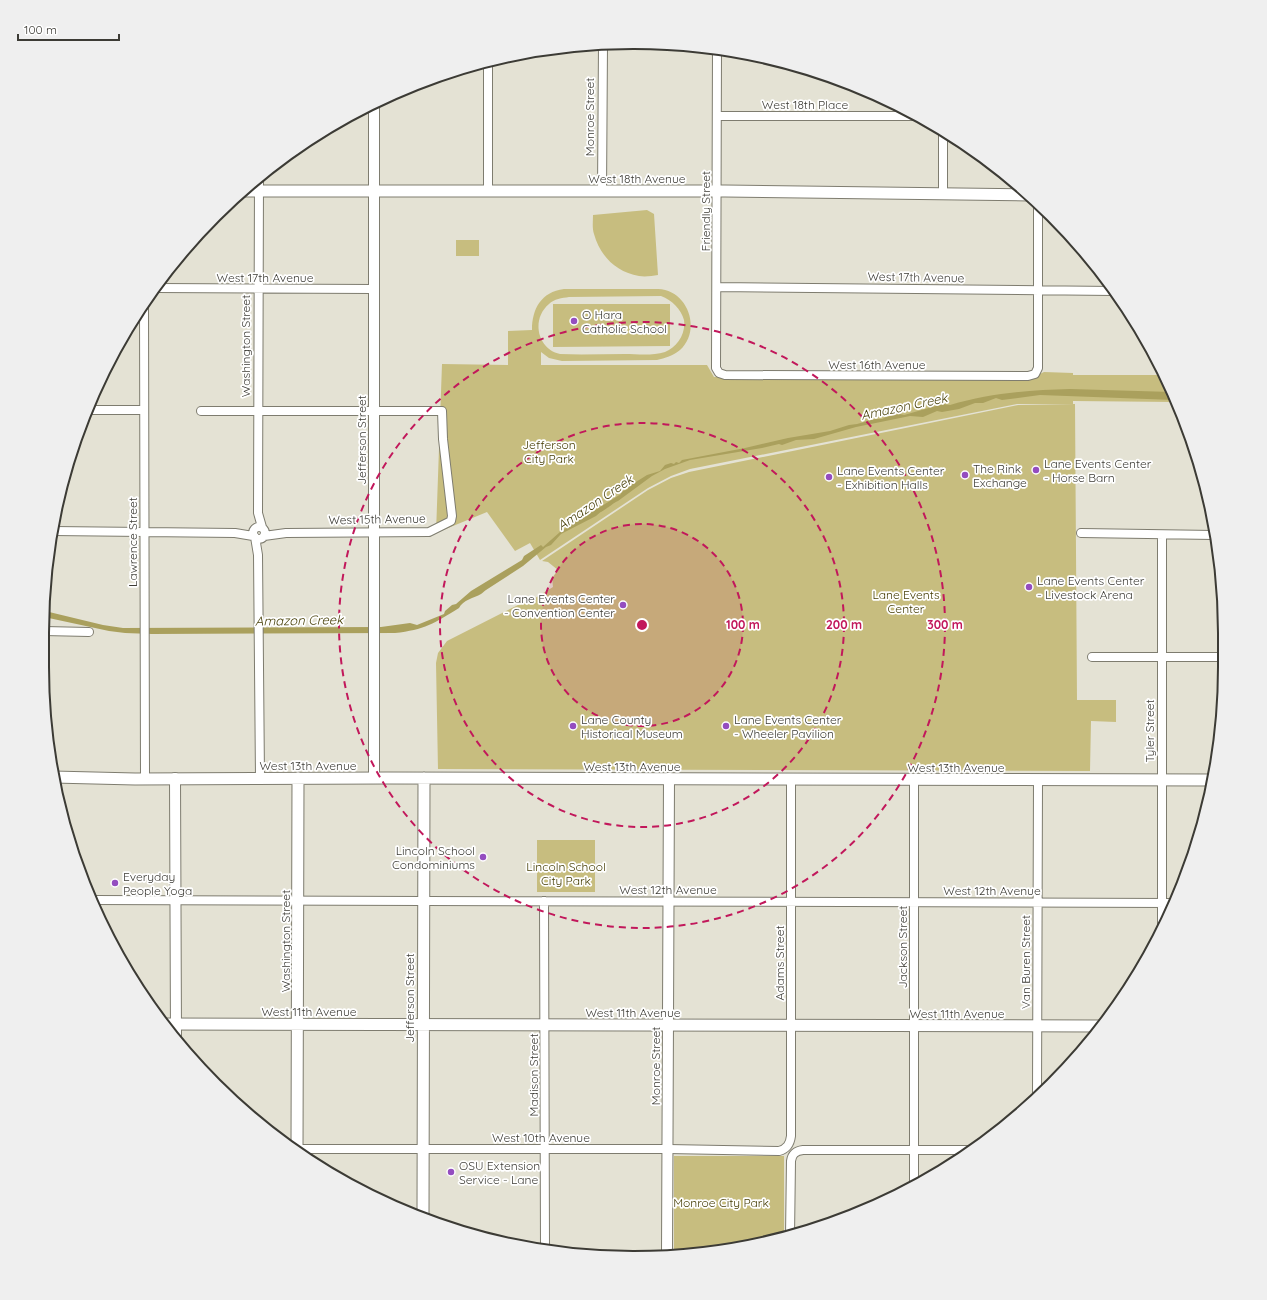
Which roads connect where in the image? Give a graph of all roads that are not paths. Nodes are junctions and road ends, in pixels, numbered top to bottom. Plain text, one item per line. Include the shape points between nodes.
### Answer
1 (603, 50) edge
2 (717, 55) edge
3 (488, 68) edge
4 (374, 110) edge
5 (717, 116) junction
6 (905, 116) edge
7 (943, 138) edge
8 (259, 185) edge
9 (252, 191) edge
10 (259, 191) junction
11 (717, 191) junction
12 (374, 192) junction
13 (488, 192) junction
14 (602, 192) junction
15 (943, 193) junction
16 (1019, 194) edge
17 (1038, 212) edge
18 (717, 287) junction
19 (163, 288) edge
20 (258, 289) junction
21 (374, 289) junction
22 (1038, 290) junction
23 (1107, 292) edge
24 (144, 315) edge
25 (719, 373) joint
26 (93, 410) edge
27 (144, 410) junction
28 (201, 411) dead end
29 (258, 411) junction
30 (374, 411) junction
31 (58, 532) edge
32 (144, 532) junction
33 (258, 532) junction
34 (374, 532) junction
35 (1081, 533) dead end
36 (1162, 534) junction
37 (1209, 534) edge
38 (49, 631) edge
39 (89, 632) dead end
40 (1092, 657) dead end
41 (1161, 657) junction
42 (1218, 657) edge
43 (59, 777) edge
44 (145, 778) junction
45 (175, 778) junction
46 (260, 778) junction
47 (298, 778) junction
48 (374, 778) junction
49 (424, 778) junction
50 (669, 778) junction
51 (791, 779) junction
52 (914, 780) junction
53 (1038, 780) junction
54 (1161, 780) junction
55 (1207, 780) edge
56 (98, 900) edge
57 (176, 900) junction
58 (298, 900) junction
59 (423, 901) junction
60 (544, 901) junction
61 (668, 901) junction
62 (791, 901) junction
63 (914, 902) junction
64 (1037, 902) junction
65 (1162, 903) junction
66 (1168, 903) edge
67 (1162, 916) edge
68 (171, 1024) edge
69 (298, 1024) junction
70 (422, 1025) junction
71 (545, 1025) junction
72 (668, 1025) junction
73 (791, 1025) junction
74 (914, 1026) junction
75 (1037, 1026) junction
76 (1094, 1026) edge
77 (1037, 1089) edge
78 (296, 1143) edge
79 (787, 1147) joint
80 (423, 1149) junction
81 (544, 1149) junction
82 (668, 1149) junction
83 (306, 1150) edge
84 (913, 1150) junction
85 (961, 1150) edge
86 (914, 1179) edge
87 (422, 1211) edge
88 (790, 1229) edge
89 (544, 1244) edge
90 (667, 1250) edge

1 - 14 street, Monroe Street
2 - 5 street, Friendly Street
3 - 13 street
4 - 12 street, Jefferson Street
5 - 6 street, West 18th Place
5 - 11 street, Friendly Street
7 - 15 street
8 - 10 street, Washington Street
9 - 10 main road, West 18th Avenue
10 - 12 main road, West 18th Avenue
10 - 20 street, Washington Street
11 - 14 main road, West 18th Avenue
11 - 15 main road, West 18th Avenue
11 - 18 street, Friendly Street
12 - 13 main road, West 18th Avenue
12 - 21 street, Jefferson Street
13 - 14 main road, West 18th Avenue
15 - 16 main road, West 18th Avenue
17 - 22 street
18 - 22 street, West 17th Avenue
18 - 25 street, Friendly Street via 716,368
19 - 20 street, West 17th Avenue
20 - 21 street, West 17th Avenue
20 - 29 street, Washington Street
21 - 30 street, Jefferson Street
22 - 23 street, West 17th Avenue
22 - 25 street, West 16th Avenue via 1038,368 1035,374 1028,376
24 - 27 street, Lawrence Street
26 - 27 street
27 - 32 street, Lawrence Street
28 - 29 street
29 - 30 street
29 - 33 street, Washington Street
30 - 34 street, Jefferson Street
30 - 34 street, West 15th Avenue via 442,411 452,516 451,521 429,532
31 - 32 street, West 15th Avenue
32 - 33 street, West 15th Avenue
32 - 44 street, Lawrence Street
33 - 34 street, West 15th Avenue
33 - 46 street, Washington Street
34 - 48 street, Jefferson Street
35 - 36 street
36 - 37 street
36 - 41 street, Tyler Street
38 - 39 street
40 - 41 street
41 - 42 street
41 - 54 street, Tyler Street
43 - 44 main road, West 13th Avenue
44 - 45 main road, West 13th Avenue
45 - 46 main road, West 13th Avenue
45 - 57 street
46 - 47 main road, West 13th Avenue
47 - 48 main road, West 13th Avenue
47 - 58 main road, Washington Street
48 - 49 main road, West 13th Avenue
49 - 50 main road, West 13th Avenue
49 - 59 main road, Jefferson Street
50 - 51 main road, West 13th Avenue
50 - 61 street, Monroe Street
51 - 52 main road, West 13th Avenue
51 - 62 street, Adams Street
52 - 53 main road, West 13th Avenue
52 - 63 street, Jackson Street
53 - 54 main road, West 13th Avenue
53 - 64 street, Van Buren Street
54 - 55 main road, West 13th Avenue
54 - 65 street, Tyler Street
56 - 57 street, West 12th Avenue
57 - 58 street, West 12th Avenue
57 - 68 street
58 - 59 street, West 12th Avenue
58 - 69 main road, Washington Street
59 - 60 street, West 12th Avenue
59 - 70 main road, Jefferson Street
60 - 61 street, West 12th Avenue
60 - 71 street, Madison Street
61 - 62 street, West 12th Avenue
61 - 72 street, Monroe Street
62 - 63 street, West 12th Avenue
62 - 73 street, Adams Street
63 - 64 street, West 12th Avenue
63 - 74 street, Jackson Street
64 - 65 street, West 12th Avenue
64 - 75 street, Van Buren Street
65 - 66 street, West 12th Avenue
65 - 67 street, Tyler Street
68 - 69 main road, West 11th Avenue
69 - 70 main road, West 11th Avenue
69 - 78 main road, Washington Street
70 - 71 main road, West 11th Avenue
70 - 80 main road, Jefferson Street
71 - 72 main road, West 11th Avenue
71 - 81 street, Madison Street
72 - 73 main road, West 11th Avenue
72 - 82 street, Monroe Street
73 - 74 main road, West 11th Avenue
73 - 79 street, Adams Street via 791,1136
74 - 75 main road, West 11th Avenue
74 - 84 street, Jackson Street
75 - 76 main road, West 11th Avenue
75 - 77 street, Van Buren Street
79 - 82 street, West 10th Avenue via 779,1151
80 - 81 street, West 10th Avenue
80 - 83 street, West 10th Avenue
80 - 87 main road, Jefferson Street
81 - 82 street, West 10th Avenue
81 - 89 street, Madison Street
82 - 90 street, Monroe Street
84 - 85 street
84 - 86 street, Jackson Street
84 - 88 street via 803,1150 794,1153 790,1161

